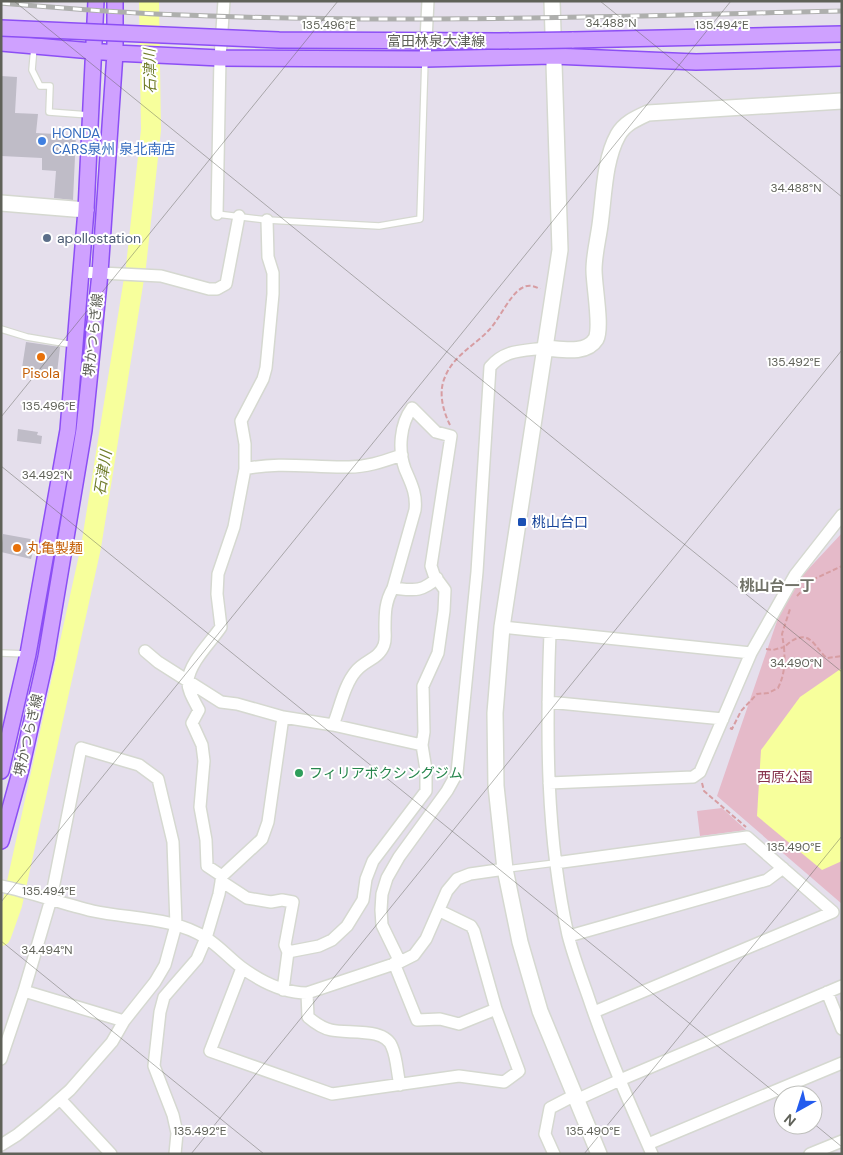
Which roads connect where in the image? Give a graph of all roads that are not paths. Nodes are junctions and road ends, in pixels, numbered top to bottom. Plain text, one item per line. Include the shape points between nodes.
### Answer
1 (96, 1) edge
2 (115, 1) edge
3 (224, 1) edge
4 (428, 1) edge
5 (552, 1) edge
6 (1, 28) edge
7 (842, 34) edge
8 (1, 43) edge
9 (34, 46) junction
10 (94, 50) junction
11 (120, 53) junction
12 (553, 56) junction
13 (220, 58) junction
14 (842, 58) edge
15 (425, 59) junction
16 (842, 101) edge
17 (91, 115) junction
18 (1, 202) edge
19 (86, 210) junction
20 (217, 214) joint
21 (239, 216) junction
22 (267, 220) junction
23 (81, 272) junction
24 (107, 273) junction
25 (1, 329) edge
26 (74, 345) junction
27 (546, 348) junction
28 (402, 455) junction
29 (245, 469) junction
30 (842, 514) edge
31 (437, 578) junction
32 (393, 588) junction
33 (502, 628) junction
34 (550, 633) junction
35 (145, 651) dead end
36 (1, 652) edge
37 (751, 652) junction
38 (28, 654) junction
39 (188, 681) junction
40 (548, 702) junction
41 (283, 717) junction
42 (726, 723) junction
43 (333, 725) junction
44 (422, 745) junction
45 (1, 771) edge
46 (549, 783) junction
47 (1, 842) edge
48 (555, 863) junction
49 (782, 868) junction
50 (505, 869) junction
51 (222, 879) junction
52 (3, 886) edge
53 (51, 899) junction
54 (837, 910) edge
55 (440, 911) junction
56 (176, 925) junction
57 (569, 936) junction
58 (206, 938) junction
59 (288, 952) junction
60 (397, 963) junction
61 (242, 968) junction
62 (842, 986) edge
63 (283, 990) junction
64 (24, 991) junction
65 (307, 992) junction
66 (827, 992) junction
67 (496, 1009) junction
68 (594, 1012) junction
69 (124, 1021) junction
70 (842, 1029) edge
71 (1, 1060) edge
72 (842, 1063) edge
73 (620, 1080) junction
74 (400, 1085) junction
75 (575, 1098) junction
76 (60, 1099) junction
77 (842, 1141) edge
78 (1, 1145) edge
79 (650, 1149) edge
80 (111, 1154) edge
81 (175, 1154) edge
82 (554, 1154) edge
83 (599, 1154) edge
84 (810, 1154) edge

1 - 10 main road, 堺かつらぎ線
2 - 11 main road, 堺かつらぎ線
3 - 13 street
4 - 15 street
5 - 12 street
6 - 7 main road, 富田林泉大津線, bridge via 279,40 499,41
8 - 9 main road
9 - 10 main road
9 - 17 lane via 32,70 40,86 50,86 49,112
10 - 11 main road
10 - 17 main road, 堺かつらぎ線
11 - 13 main road
11 - 24 main road, 堺かつらぎ線
12 - 14 main road via 696,62
12 - 15 main road
12 - 27 street via 560,250
13 - 15 main road
13 - 20 street
15 - 22 lane via 420,219 380,226
16 - 27 street via 648,113 630,122 619,134 610,154 594,270 596,338 583,348
17 - 19 main road, 堺かつらぎ線
18 - 19 street
19 - 23 main road, 堺かつらぎ線
20 - 21 lane
21 - 22 lane
21 - 24 street via 226,284 217,289 161,276
22 - 29 street via 273,294 266,368 241,421
23 - 24 street
23 - 26 main road, 堺かつらぎ線
24 - 47 main road, 堺かつらぎ線 via 47,648
25 - 26 lane via 26,338
26 - 38 main road, 堺かつらぎ線 via 68,430
27 - 33 street
27 - 60 street via 507,353 490,367 477,572 457,773 387,878 382,894 382,925
28 - 29 street via 375,464 349,467 267,465
28 - 31 street via 402,429 412,408 436,432 451,436 431,566
28 - 32 street via 417,499
29 - 39 street via 234,527 218,574 221,627 195,660
30 - 37 street via 795,575
31 - 32 street via 428,587 414,590
31 - 44 street via 445,590 444,611 438,654 423,686
32 - 43 street via 387,598 385,643 376,657 356,671
33 - 34 street
33 - 50 street via 495,713 496,786
34 - 37 street
34 - 40 street
35 - 39 street
36 - 38 lane
37 - 42 street
38 - 45 main road, 堺かつらぎ線
39 - 41 street via 221,702
39 - 51 street via 199,710 192,723 202,745 204,761 200,807 207,866
40 - 42 street
40 - 46 street
41 - 43 street
41 - 51 street via 268,822 262,839
42 - 46 street via 700,772 693,777
43 - 44 street
44 - 59 street via 426,791 373,861 359,910 332,940
46 - 48 street
48 - 49 street via 747,837
48 - 50 lane
48 - 57 street
49 - 54 street
49 - 57 street via 767,880
50 - 55 street via 457,879 447,891
50 - 75 street via 520,942 540,1010
51 - 58 street
51 - 59 street via 247,898 293,902 285,946
52 - 53 street
53 - 56 street via 92,911
53 - 56 street via 81,748 140,765 158,779 173,842
53 - 64 street
54 - 68 street
55 - 60 street via 420,949
55 - 67 street via 471,926 474,931
56 - 58 street
56 - 69 street via 165,965
57 - 68 street
58 - 61 street
58 - 81 street via 197,959 164,997 160,1012 154,1066 173,1115 177,1134
59 - 63 street
60 - 65 street
60 - 67 street via 417,1020 440,1019 459,1024
61 - 63 street
61 - 74 street via 210,1050 332,1094
62 - 66 street
63 - 65 street
64 - 69 street
64 - 71 street
65 - 74 street via 308,1017 317,1025 332,1030 374,1033 392,1045
66 - 70 street
66 - 73 street
67 - 74 street via 519,1071 504,1082 459,1076
68 - 73 street
69 - 76 street via 112,1042
72 - 79 street
73 - 75 street
73 - 79 street
75 - 82 street via 550,1108 545,1134
75 - 83 street
76 - 78 street
76 - 80 street
77 - 84 street

